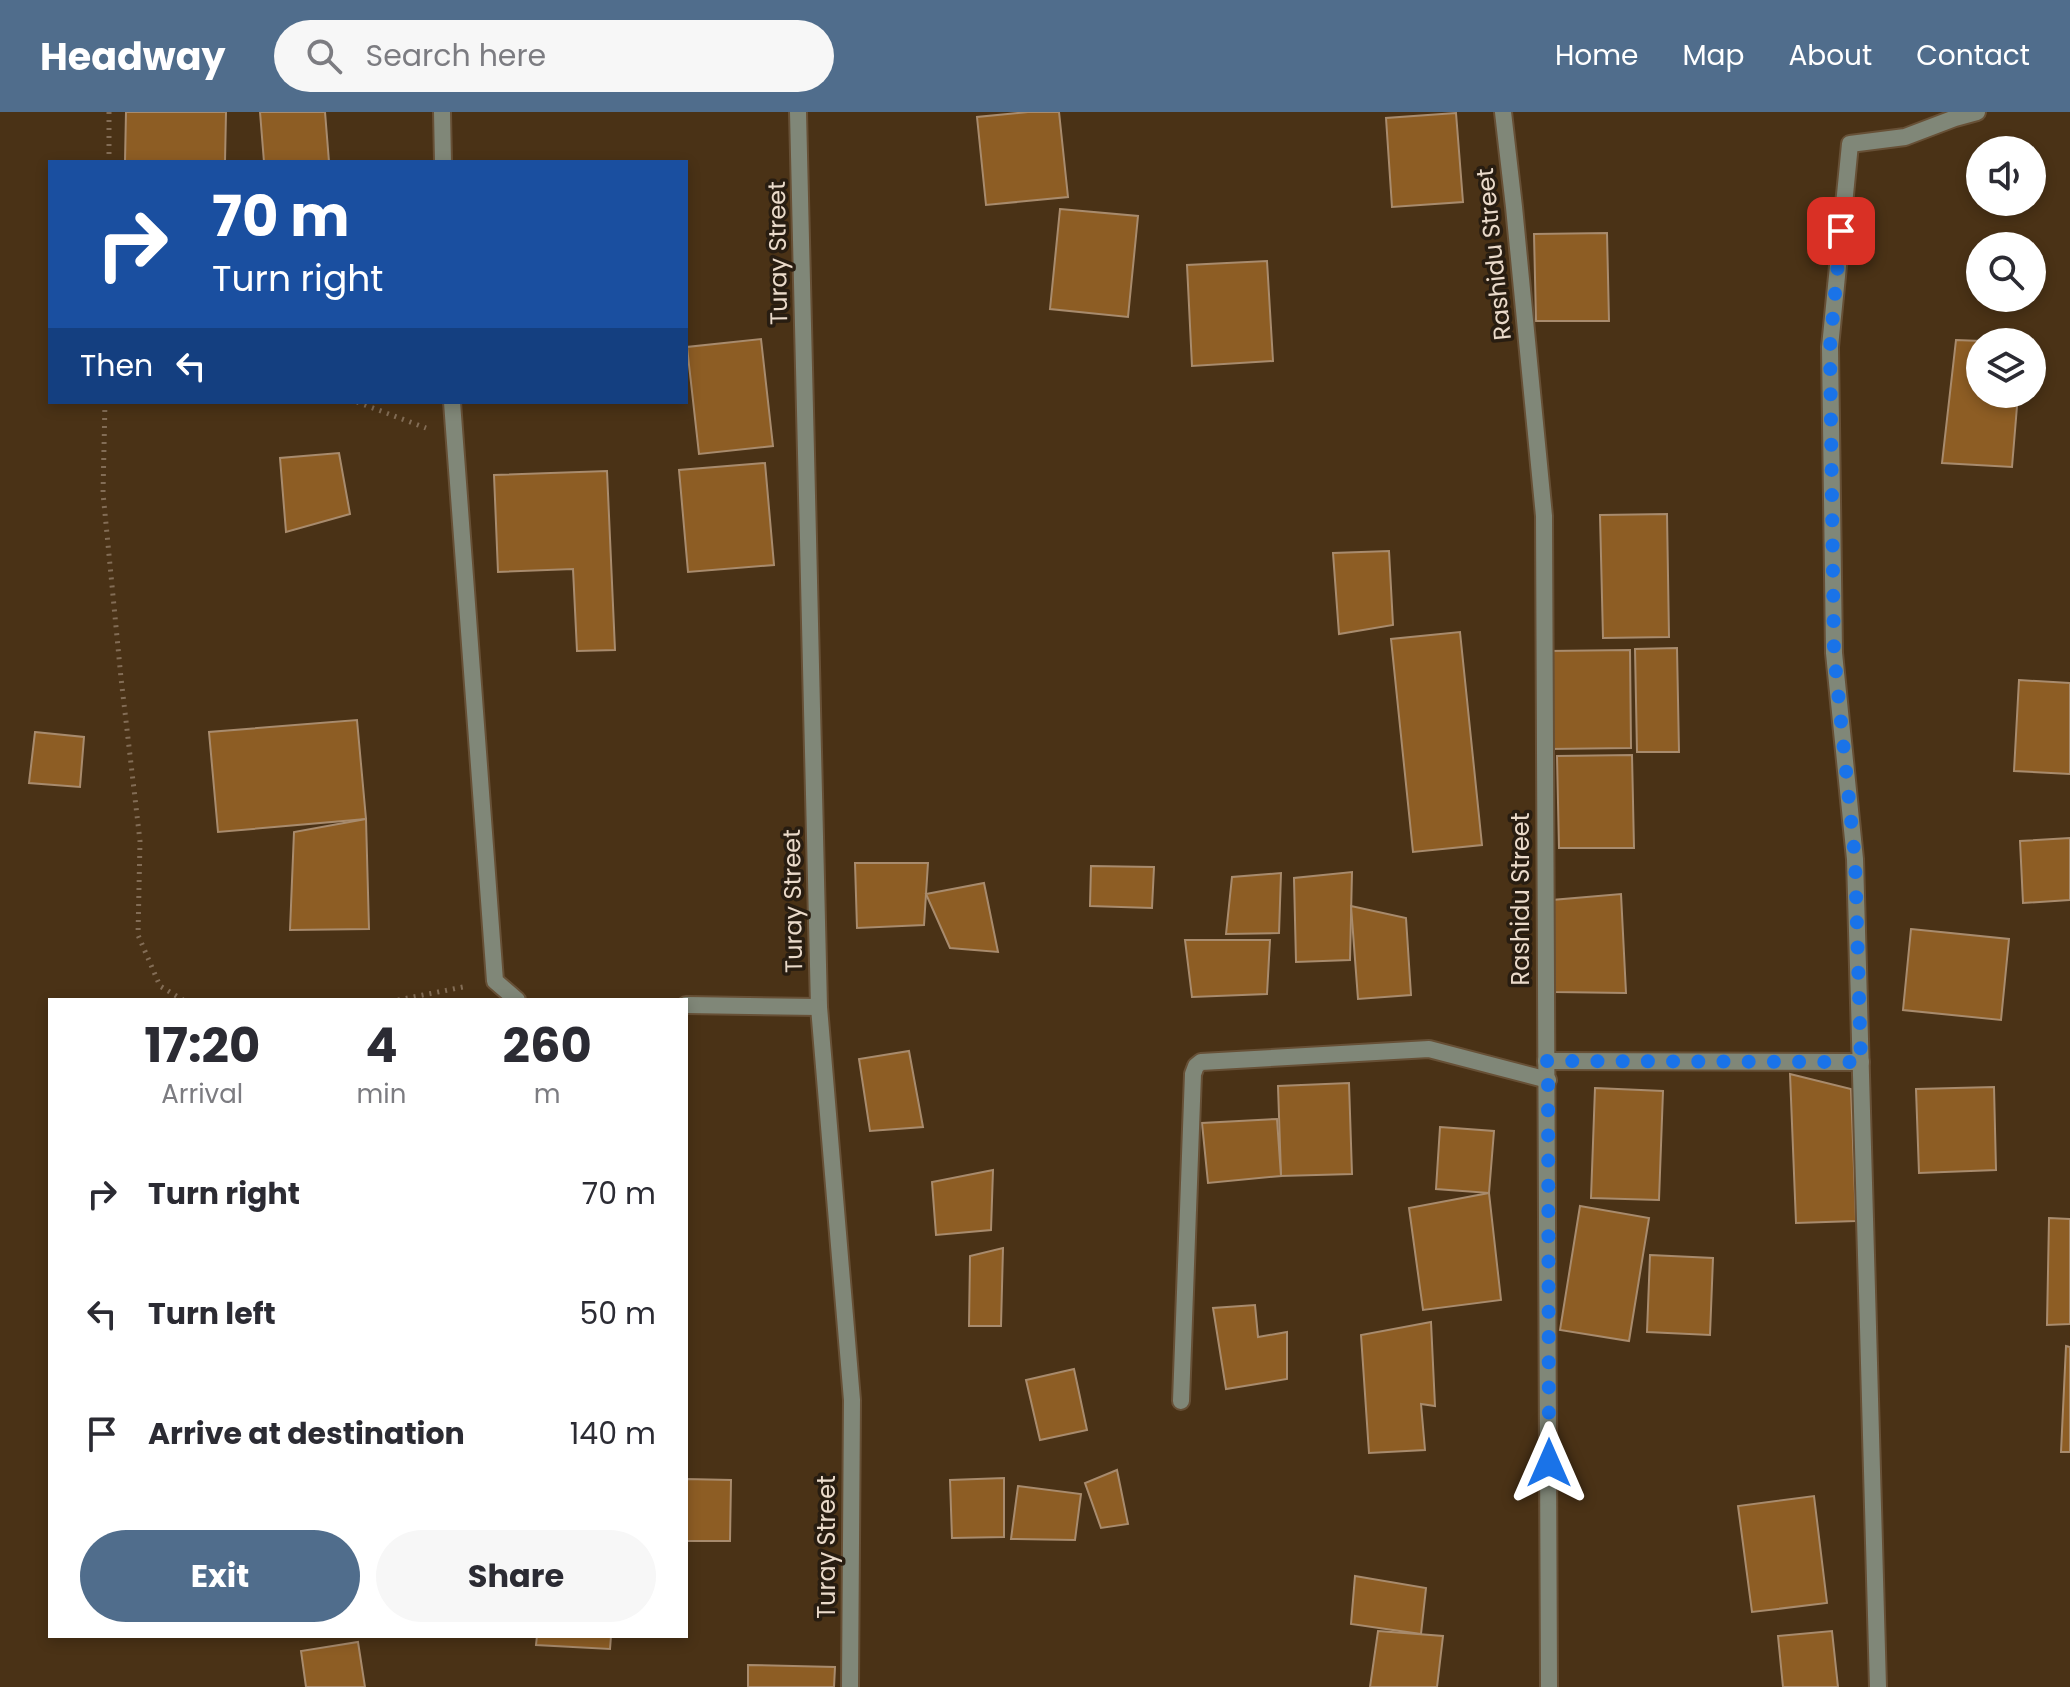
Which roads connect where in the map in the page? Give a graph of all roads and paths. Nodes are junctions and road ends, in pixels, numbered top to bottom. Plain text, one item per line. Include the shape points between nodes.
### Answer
1 (109, 112) edge
2 (442, 112) edge
3 (798, 112) edge
4 (1503, 112) edge
5 (1977, 112) edge
6 (109, 160) edge
7 (443, 160) edge
8 (105, 404) edge
9 (362, 404) edge
10 (452, 404) edge
11 (453, 438) junction
12 (495, 981) junction
13 (180, 998) edge
14 (408, 998) edge
15 (515, 998) edge
16 (688, 1005) edge
17 (819, 1007) junction
18 (1546, 1061) junction
19 (1861, 1062) junction
20 (1548, 1080) junction
21 (1181, 1401) dead end
22 (850, 1687) edge
23 (1549, 1687) edge
24 (1878, 1687) edge

1 - 6 path
2 - 7 street
3 - 17 street, Turay Street
4 - 18 street, Rashidu Street via 1544,516
5 - 19 street via 1905,137 1850,144 1830,347 1834,653 1855,859
8 - 13 path via 103,493 140,841 138,935 160,986
9 - 11 path
10 - 11 street
11 - 12 street
12 - 14 path
12 - 15 street
16 - 17 street
17 - 22 street, Turay Street via 852,1400
18 - 19 street
18 - 20 street, Rashidu Street
19 - 24 street
20 - 21 street via 1429,1049 1196,1066
20 - 23 street, Rashidu Street

